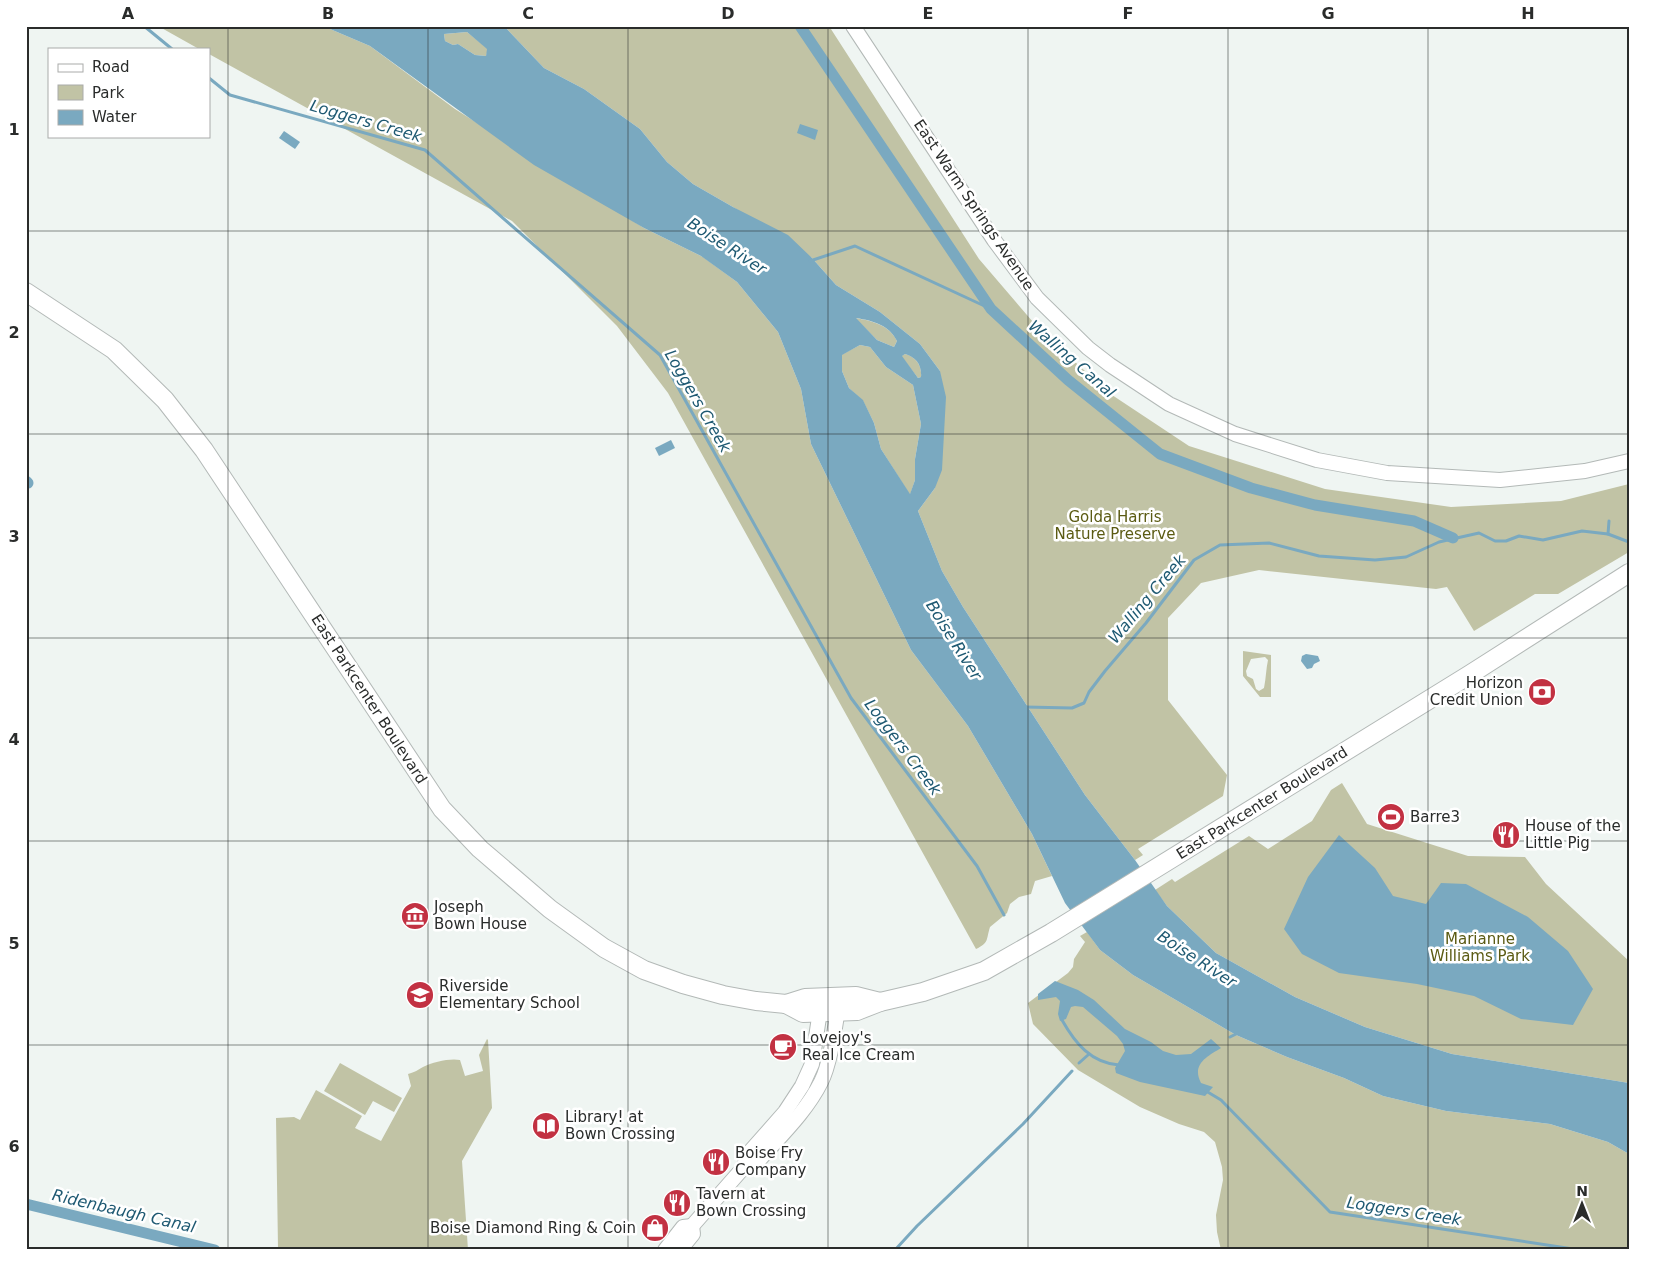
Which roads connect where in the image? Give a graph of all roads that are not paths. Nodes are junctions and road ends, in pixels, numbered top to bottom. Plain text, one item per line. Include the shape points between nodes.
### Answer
1 (854, 26) edge
2 (26, 292) edge
3 (1629, 461) edge
4 (1625, 576) edge
5 (830, 1005) junction
6 (692, 1226) junction
7 (665, 1250) edge
8 (680, 1250) edge

1 - 3 street, East Warm Springs Avenue via 994,240 1037,298 1088,348 1170,404 1235,434 1317,460 1387,473 1500,480 1585,471
2 - 5 main road, East Parkcenter Boulevard via 114,350 165,400 204,450 442,809 480,849 550,909 604,948 644,970 723,996 786,1004 805,998
4 - 5 main road, East Parkcenter Boulevard via 1014,955 975,974 923,992 880,1002 856,996
5 - 6 street via 802,1086 785,1112 747,1155 744,1167
6 - 7 street via 683,1227
6 - 8 street via 693,1234

